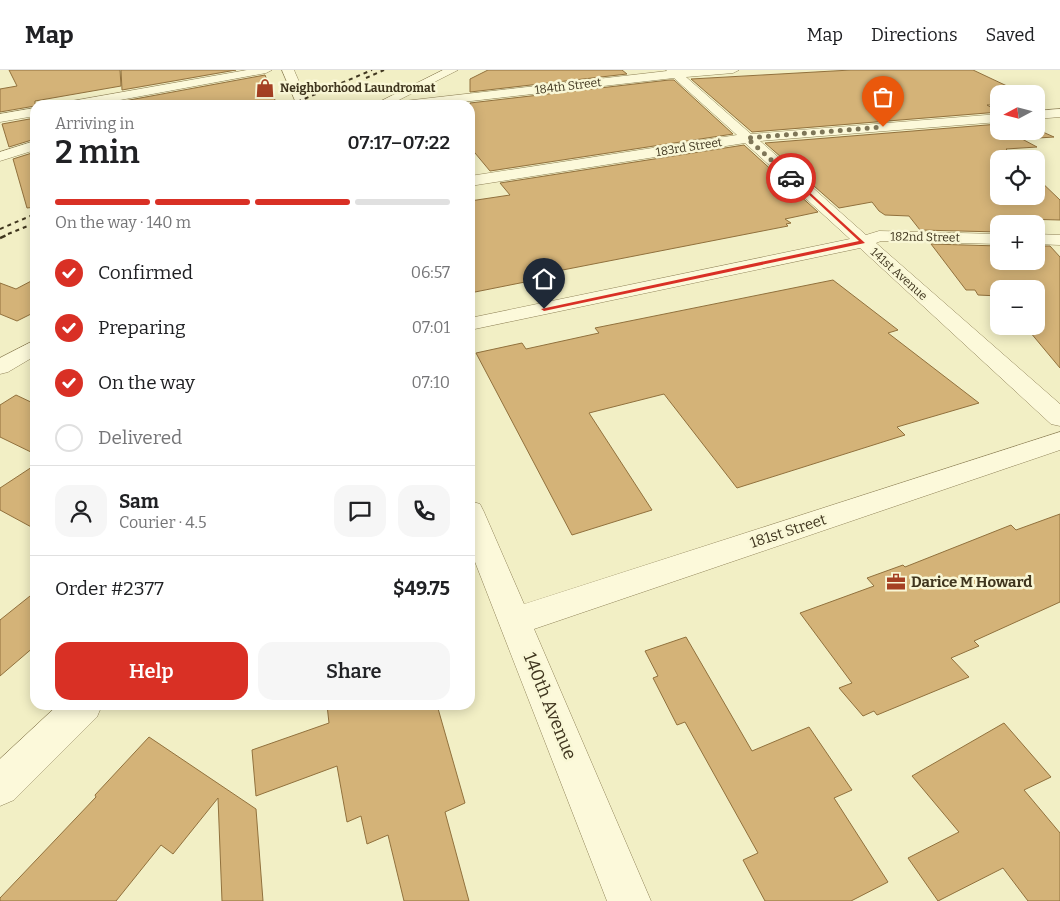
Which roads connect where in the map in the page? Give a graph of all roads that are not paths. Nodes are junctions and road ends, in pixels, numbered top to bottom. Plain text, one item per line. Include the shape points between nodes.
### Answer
1 (266, 70) edge
2 (288, 70) edge
3 (452, 70) edge
4 (733, 70) edge
5 (673, 72) edge
6 (218, 79) junction
7 (100, 100) edge
8 (159, 100) edge
9 (301, 100) edge
10 (389, 100) edge
11 (445, 100) edge
12 (30, 113) edge
13 (1060, 113) edge
14 (1045, 114) edge
15 (0, 118) edge
16 (990, 119) edge
17 (747, 138) junction
18 (30, 147) edge
19 (0, 157) edge
20 (475, 180) edge
21 (990, 239) edge
22 (1045, 239) edge
23 (1060, 240) edge
24 (863, 242) junction
25 (475, 323) edge
26 (30, 350) edge
27 (0, 367) edge
28 (1060, 418) edge
29 (1060, 441) edge
30 (475, 524) edge
31 (515, 620) junction
32 (79, 710) edge
33 (0, 786) edge
34 (629, 901) edge

1 - 6 street
2 - 9 street
3 - 10 street
4 - 5 street, 184th Street
5 - 11 street, 184th Street
5 - 17 street, 141st Avenue
6 - 7 street
6 - 8 street
12 - 15 street
13 - 14 street
16 - 17 street, 183rd Street
17 - 20 street, 183rd Street
17 - 24 street, 141st Avenue
18 - 19 street
21 - 24 street, 182nd Street via 879,236
22 - 23 street
24 - 25 street, 182nd Street
24 - 28 street, 141st Avenue
26 - 27 street
29 - 31 street, 181st Street
30 - 31 street, 140th Avenue
31 - 34 street, 140th Avenue
32 - 33 street

